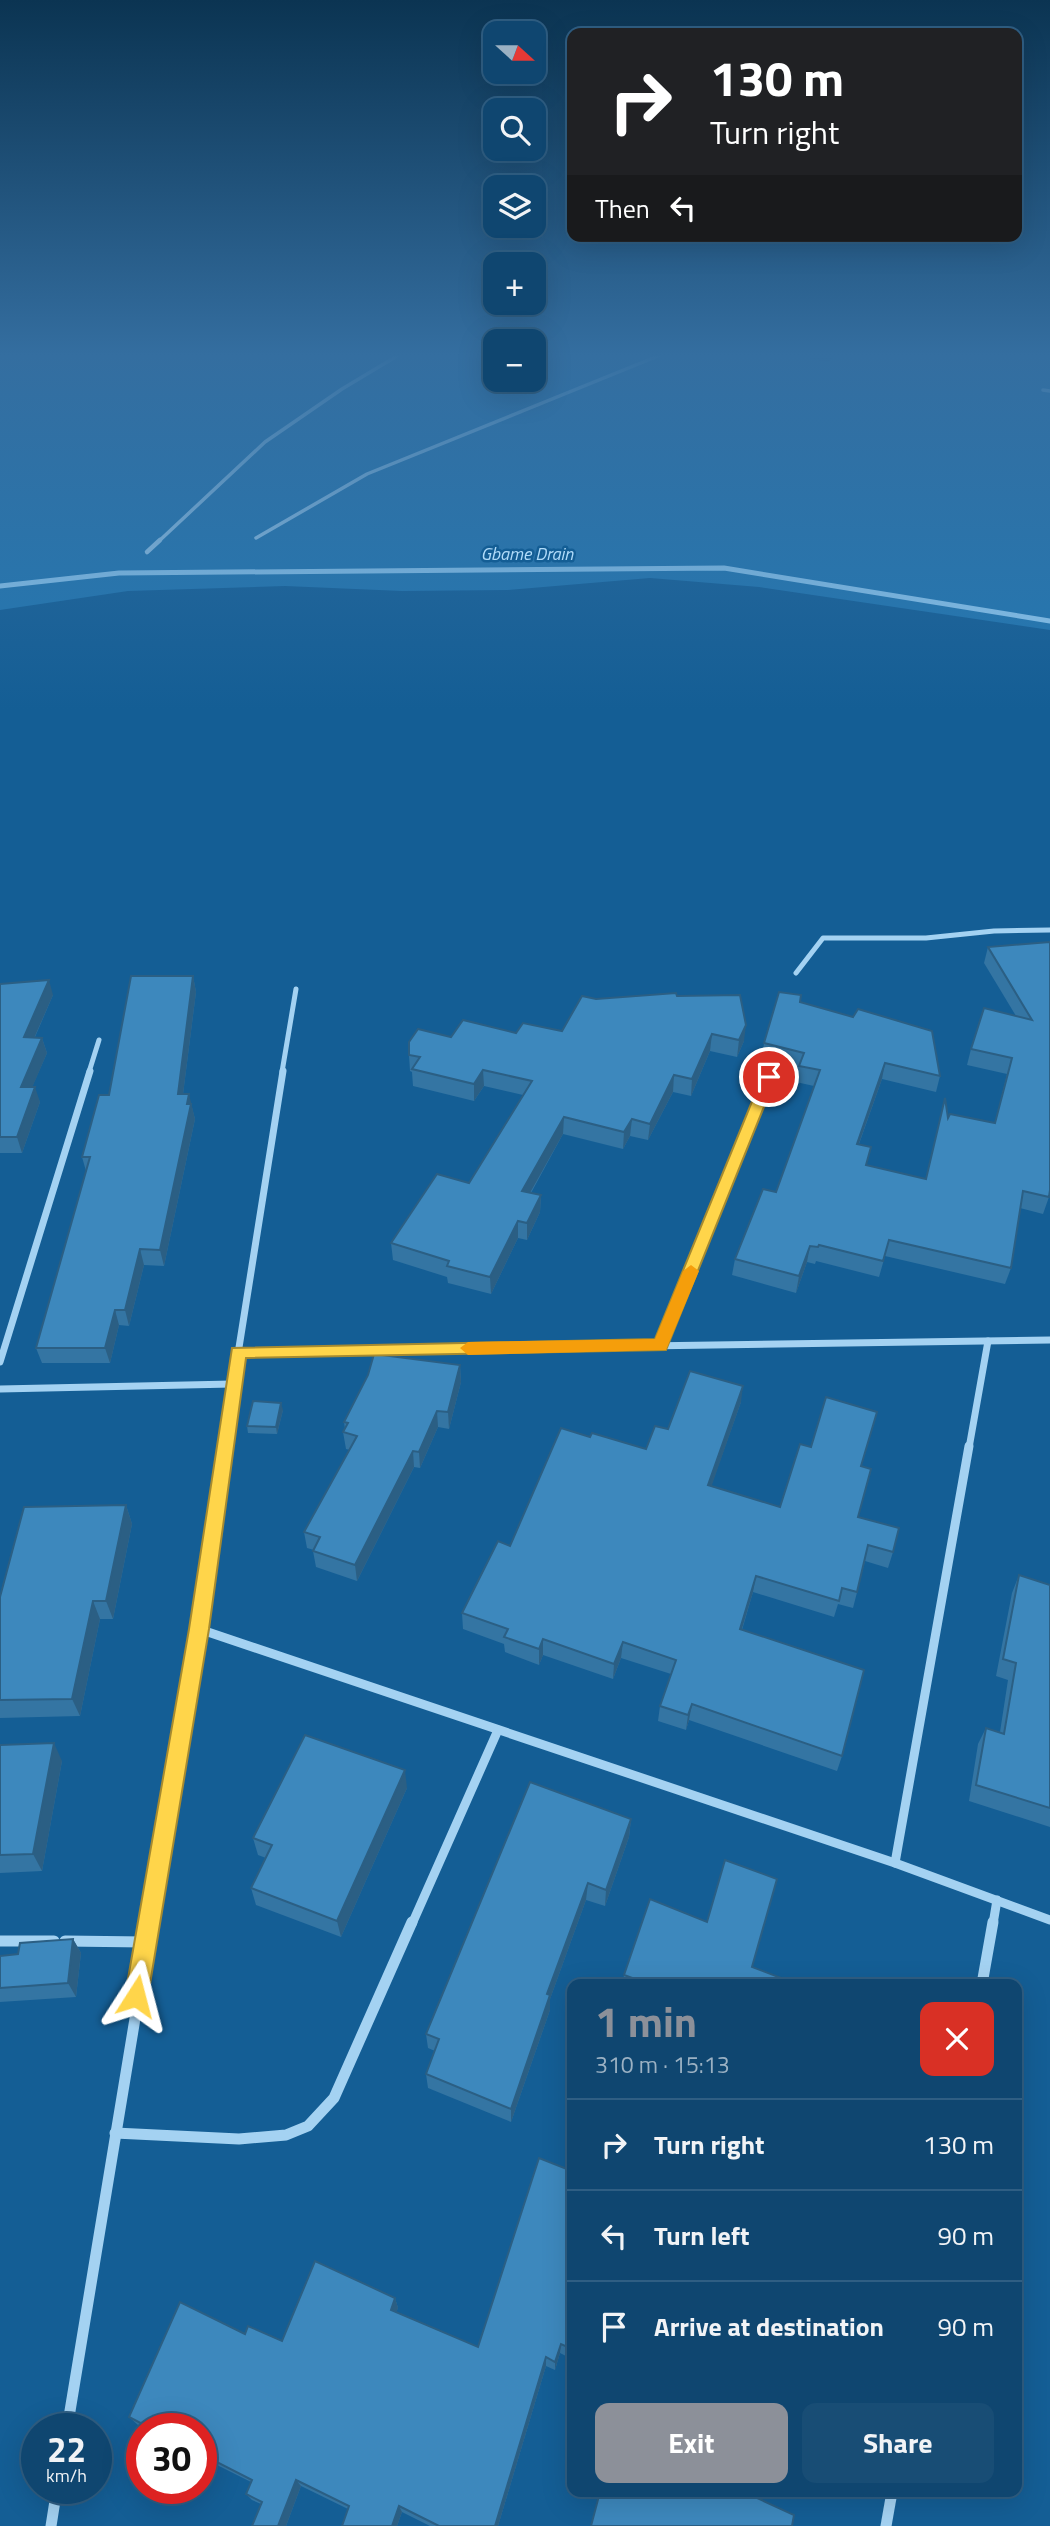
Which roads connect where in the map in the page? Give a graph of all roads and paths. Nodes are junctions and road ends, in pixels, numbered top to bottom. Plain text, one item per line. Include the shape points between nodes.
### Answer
1 (231, 474) edge
2 (367, 474) edge
3 (256, 538) dead end
4 (148, 552) dead end
5 (1050, 930) edge
6 (796, 972) dead end
7 (296, 989) dead end
8 (99, 1040) dead end
9 (769, 1077) dead end
10 (1050, 1340) edge
11 (988, 1341) junction
12 (660, 1345) junction
13 (238, 1352) junction
14 (0, 1362) edge
15 (232, 1384) junction
16 (0, 1389) edge
17 (199, 1629) junction
18 (498, 1730) junction
19 (895, 1863) junction
20 (997, 1900) junction
21 (1050, 1920) edge
22 (0, 1941) edge
23 (145, 1942) junction
24 (983, 1979) edge
25 (114, 2133) junction
26 (70, 2413) edge
27 (891, 2497) edge
28 (54, 2504) edge
29 (51, 2526) edge
30 (886, 2526) edge

1 - 4 street
2 - 3 street
5 - 6 street via 926,938 822,937
7 - 13 street
8 - 14 street
9 - 12 street
10 - 11 street
11 - 12 street
11 - 19 street
12 - 13 street
13 - 15 street
15 - 16 street
15 - 17 street
17 - 18 street
17 - 23 street
18 - 19 street
18 - 25 street via 334,2098 306,2128 251,2138
19 - 20 street
20 - 21 street
20 - 24 street
22 - 23 street
23 - 25 street
25 - 26 street
27 - 30 street
28 - 29 street

